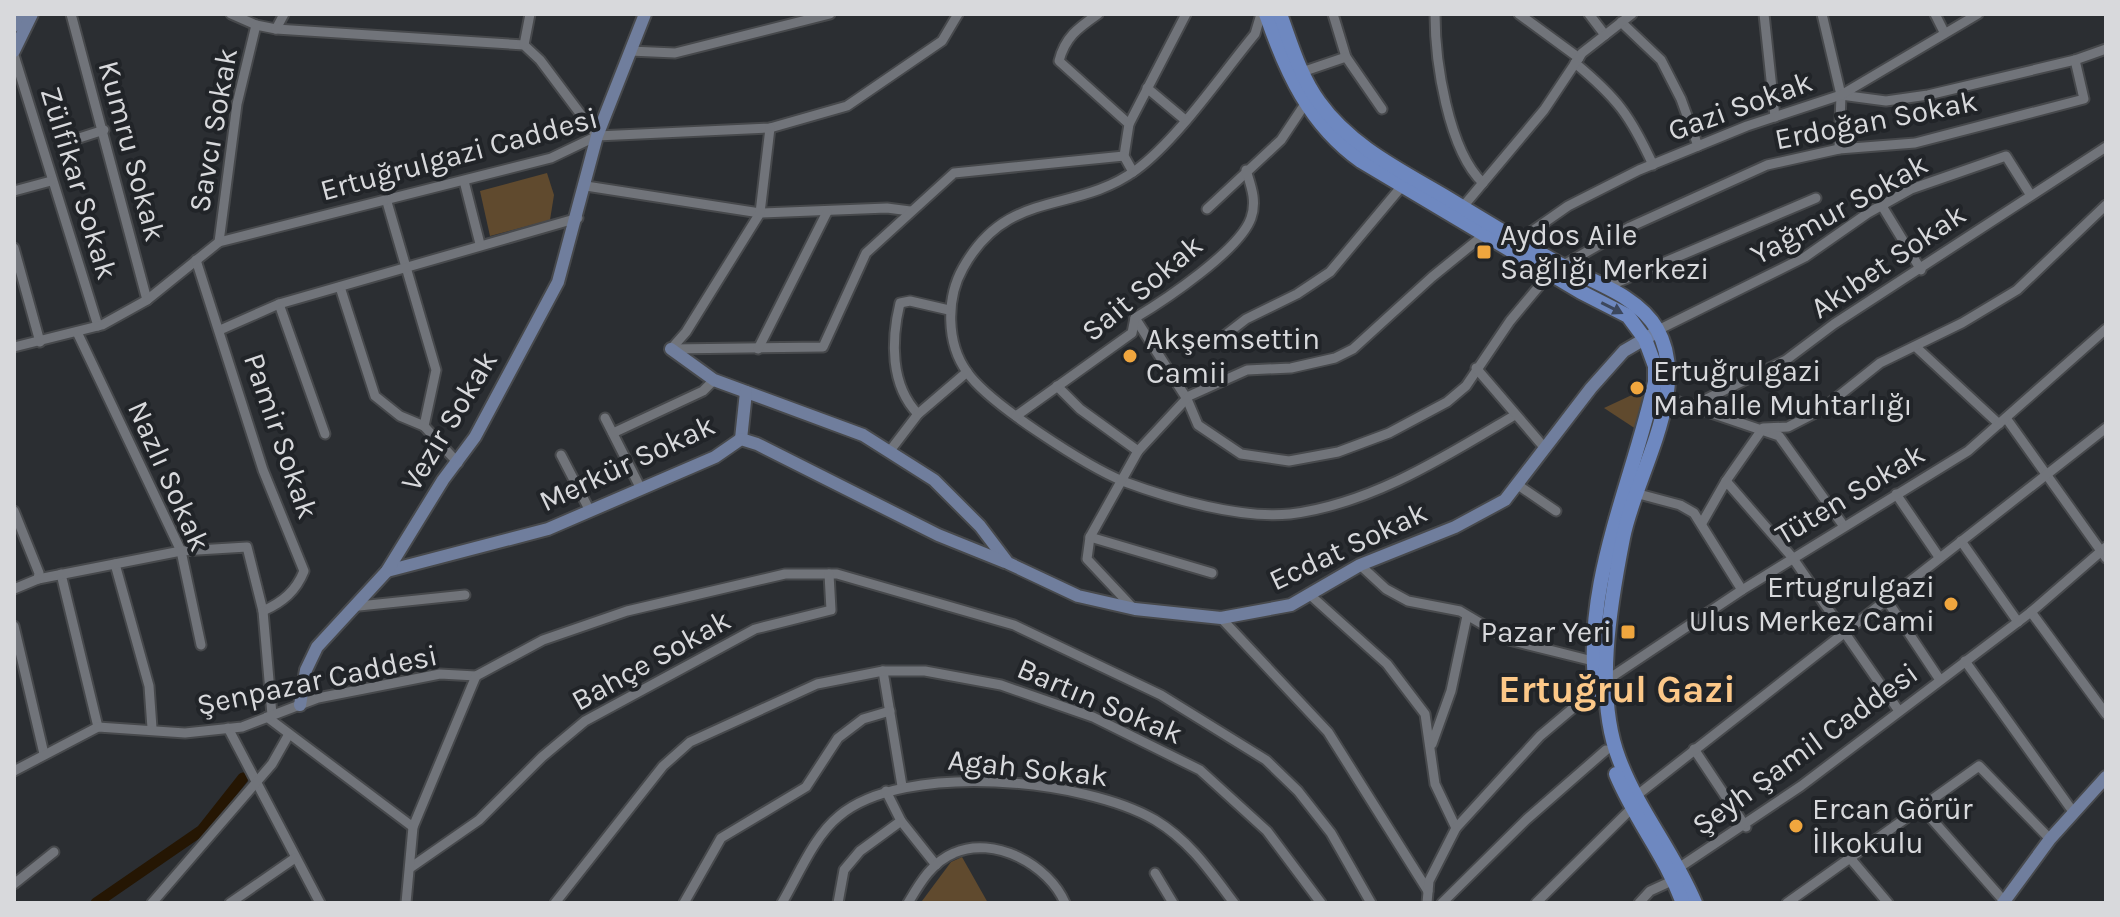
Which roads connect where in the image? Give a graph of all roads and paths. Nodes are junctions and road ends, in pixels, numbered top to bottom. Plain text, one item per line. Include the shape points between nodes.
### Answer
1 (20, 14) edge
2 (32, 14) edge
3 (71, 14) edge
4 (231, 14) edge
5 (284, 14) edge
6 (530, 14) edge
7 (645, 14) edge
8 (830, 14) edge
9 (958, 14) edge
10 (1098, 14) edge
11 (1186, 14) edge
12 (1264, 14) edge
13 (1280, 14) edge
14 (1333, 14) edge
15 (1435, 14) edge
16 (1519, 14) edge
17 (1589, 14) edge
18 (1632, 14) edge
19 (1764, 14) edge
20 (1822, 14) edge
21 (1935, 14) edge
22 (1978, 14) edge
23 (810, 16) edge
24 (1621, 22) junction
25 (256, 25) junction
26 (14, 26) edge
27 (276, 29) junction
28 (1944, 32) junction
29 (1605, 35) junction
30 (524, 45) junction
31 (2106, 49) edge
32 (630, 51) junction
33 (14, 53) edge
34 (1346, 57) junction
35 (2075, 60) junction
36 (1577, 61) junction
37 (1302, 72) junction
38 (1147, 88) junction
39 (1841, 95) junction
40 (1305, 104) junction
41 (1382, 109) dead end
42 (1775, 117) junction
43 (1184, 119) junction
44 (1129, 124) junction
45 (770, 128) junction
46 (104, 130) junction
47 (597, 136) junction
48 (76, 139) dead end
49 (1698, 146) junction
50 (2106, 147) edge
51 (1839, 149) junction
52 (1124, 156) junction
53 (1653, 165) junction
54 (1246, 170) junction
55 (1133, 172) junction
56 (51, 181) junction
57 (464, 181) junction
58 (1483, 183) junction
59 (586, 186) junction
60 (1402, 186) junction
61 (14, 191) edge
62 (2030, 194) junction
63 (1816, 198) dead end
64 (387, 202) junction
65 (2106, 205) edge
66 (1882, 206) junction
67 (1207, 209) dead end
68 (910, 211) junction
69 (827, 212) junction
70 (1459, 212) junction
71 (760, 213) junction
72 (578, 218) junction
73 (1485, 234) junction
74 (1518, 241) junction
75 (219, 242) junction
76 (480, 244) junction
77 (14, 248) edge
78 (196, 260) junction
79 (408, 269) junction
80 (1556, 270) junction
81 (1921, 270) junction
82 (340, 287) junction
83 (1606, 287) junction
84 (147, 300) junction
85 (279, 304) junction
86 (949, 310) junction
87 (1135, 318) junction
88 (98, 326) junction
89 (2106, 329) edge
90 (220, 330) junction
91 (77, 332) junction
92 (1652, 335) junction
93 (40, 342) junction
94 (1215, 343) dead end
95 (14, 347) edge
96 (1916, 347) junction
97 (671, 349) junction
98 (758, 349) junction
99 (1476, 368) junction
100 (967, 372) junction
101 (714, 380) junction
102 (1057, 386) junction
103 (746, 392) junction
104 (1667, 398) junction
105 (1187, 399) junction
106 (1692, 406) junction
107 (918, 414) junction
108 (1515, 415) junction
109 (1016, 416) junction
110 (605, 418) dead end
111 (2003, 421) junction
112 (424, 426) junction
113 (1763, 428) junction
114 (2106, 428) edge
115 (613, 433) junction
116 (325, 434) dead end
117 (741, 439) junction
118 (1543, 446) junction
119 (1138, 451) junction
120 (889, 452) junction
121 (561, 455) dead end
122 (458, 463) junction
123 (2047, 474) junction
124 (1123, 481) junction
125 (1726, 481) junction
126 (1518, 485) junction
127 (640, 487) junction
128 (1635, 493) junction
129 (1896, 494) junction
130 (589, 509) junction
131 (14, 511) edge
132 (1556, 511) dead end
133 (1702, 523) junction
134 (1843, 525) junction
135 (1090, 537) junction
136 (1961, 541) junction
137 (181, 551) junction
138 (2104, 552) edge
139 (1792, 557) junction
140 (1939, 557) junction
141 (1008, 563) junction
142 (115, 564) junction
143 (1360, 565) junction
144 (387, 571) junction
145 (1212, 573) dead end
146 (61, 574) junction
147 (829, 574) junction
148 (38, 579) junction
149 (14, 589) edge
150 (1742, 590) junction
151 (1309, 594) junction
152 (465, 595) dead end
153 (1886, 599) junction
154 (359, 606) junction
155 (1135, 609) junction
156 (263, 611) junction
157 (2031, 612) junction
158 (1467, 616) junction
159 (1221, 618) junction
160 (2018, 622) junction
161 (14, 626) edge
162 (1845, 630) junction
163 (201, 645) dead end
164 (1593, 661) junction
165 (1965, 661) junction
166 (883, 671) junction
167 (476, 676) junction
168 (1940, 680) junction
169 (1600, 686) junction
170 (300, 705) junction
171 (890, 711) junction
172 (1899, 711) junction
173 (2106, 714) edge
174 (270, 716) junction
175 (98, 727) junction
176 (152, 728) junction
177 (228, 728) junction
178 (289, 734) junction
179 (1432, 744) junction
180 (1694, 749) junction
181 (1606, 750) junction
182 (44, 754) junction
183 (14, 771) edge
184 (2106, 777) edge
185 (254, 780) junction
186 (902, 786) junction
187 (886, 791) junction
188 (1634, 803) junction
189 (1922, 808) junction
190 (2074, 813) junction
191 (901, 821) junction
192 (413, 827) junction
193 (1746, 827) junction
194 (1456, 828) junction
195 (2050, 839) junction
196 (54, 852) dead end
197 (295, 858) junction
198 (1850, 858) junction
199 (936, 865) junction
200 (410, 868) junction
201 (1155, 873) dead end
202 (1677, 874) junction
203 (14, 884) edge
204 (1428, 891) junction
205 (1790, 902) edge
206 (2003, 902) edge
207 (152, 903) edge
208 (230, 903) edge
209 (320, 903) edge
210 (406, 903) edge
211 (555, 903) edge
212 (684, 903) edge
213 (782, 903) edge
214 (838, 903) edge
215 (908, 903) edge
216 (1065, 903) edge
217 (1173, 903) edge
218 (1234, 903) edge
219 (1321, 903) edge
220 (1371, 903) edge
221 (1427, 903) edge
222 (1442, 903) edge
223 (1536, 903) edge
224 (1639, 903) edge
225 (1683, 903) edge
226 (1695, 903) edge
227 (1888, 903) edge

1 - 26 street
2 - 33 street
3 - 46 street, Kumru Sokak
4 - 25 street
5 - 27 street
6 - 30 street
7 - 32 street, Vezir Sokak
8 - 23 street
9 - 45 street, Ertuğrulgazi Caddesi via 942,41 847,106
10 - 44 street via 1063,43 1059,61
11 - 38 street
12 - 40 main road
12 - 43 street via 1255,34
13 - 37 main road
14 - 34 street
15 - 58 street via 1453,127 1470,171
16 - 36 street
17 - 29 street
18 - 24 street
19 - 42 street
20 - 39 street
21 - 28 street
22 - 28 street, Gazi Sokak
23 - 32 street via 675,53
24 - 29 street
24 - 49 street via 1661,60
25 - 27 street
25 - 75 street, Savcı Sokak via 237,104
27 - 30 street
28 - 39 street, Gazi Sokak
29 - 36 street
30 - 47 street
31 - 35 street
32 - 47 street, Vezir Sokak
33 - 56 street, Zülfikar Sokak
34 - 37 street
34 - 41 street
35 - 39 street via 1928,95 1886,101
35 - 51 street, Erdoğan Sokak via 2084,99 1915,143
36 - 53 street via 1616,97
36 - 58 street
37 - 70 main road via 1319,102 1356,142
38 - 43 street
38 - 44 street
39 - 42 street, Gazi Sokak
39 - 51 street
40 - 54 street via 1281,140
40 - 60 main road via 1351,154
42 - 49 street, Gazi Sokak
43 - 55 street via 1154,156
44 - 52 street
45 - 47 street, Ertuğrulgazi Caddesi
45 - 71 street
46 - 48 street
46 - 84 street, Kumru Sokak
47 - 57 street, Ertuğrulgazi Caddesi via 551,158
47 - 59 street, Vezir Sokak
49 - 53 street, Gazi Sokak
50 - 62 street, Akıbet Sokak
51 - 80 street, Erdoğan Sokak via 1767,165 1630,227
52 - 55 street
52 - 68 street via 954,173
53 - 74 street, Gazi Sokak via 1568,206
54 - 67 street
54 - 87 street, Sait Sokak via 1254,205 1241,234 1177,292
55 - 86 street via 1098,189 1011,216 993,228 963,268
56 - 61 street
56 - 88 street, Zülfikar Sokak
57 - 64 street, Ertuğrulgazi Caddesi
57 - 76 street
58 - 70 street
59 - 71 street
59 - 72 street, Vezir Sokak
60 - 70 main road
60 - 94 street via 1330,272 1246,319
62 - 66 street, Yağmur Sokak via 2006,156 1911,189
62 - 81 street, Akıbet Sokak
63 - 83 street
64 - 75 street, Ertuğrulgazi Caddesi
64 - 79 street
65 - 96 street via 2017,290
66 - 81 street
66 - 92 street, Yağmur Sokak via 1805,257
68 - 69 street
68 - 98 street via 866,253 823,347
69 - 71 street
69 - 98 street
70 - 73 main road
70 - 74 main road
71 - 97 street
72 - 76 street
72 - 122 street, Vezir Sokak via 558,282
73 - 80 main road
73 - 105 street via 1353,349 1291,368 1232,374
74 - 80 main road
75 - 78 street, Ertuğrulgazi Caddesi
76 - 79 street
77 - 93 street
78 - 84 street, Ertuğrulgazi Caddesi
78 - 90 street, Pamir Sokak
79 - 82 street
79 - 112 street via 436,370
80 - 83 main road
80 -> 92 main road
80 - 99 street
81 - 106 street, Akıbet Sokak via 1786,360
82 - 85 street
82 - 112 street via 375,396 400,416
83 - 92 main road via 1636,305
84 - 88 street, Ertuğrulgazi Caddesi
85 - 90 street
85 - 116 street
86 - 100 street
86 - 107 street via 900,303 897,378
87 - 102 street, Sait Sokak via 1132,333
87 - 105 street
88 - 91 street, Ertuğrulgazi Caddesi
89 - 111 street, Tüten Sokak
90 - 156 street, Pamir Sokak via 263,470 304,571 282,602
91 - 93 street, Ertuğrulgazi Caddesi
91 - 137 street, Nazlı Sokak
92 - 104 main road via 1669,367
92 - 118 street, Ecdat Sokak via 1624,351
92 - 164 main road via 1655,382 1615,513
93 - 95 street, Ertuğrulgazi Caddesi
96 - 111 street
96 - 113 street via 1880,363 1810,416 1788,427
97 - 98 street
97 - 101 street, Ecdat Sokak
99 - 105 street via 1466,386 1447,402 1389,433 1338,452 1289,461 1255,458 1228,447 1198,425
99 - 108 street
100 - 107 street
100 - 109 street
101 - 103 street, Ecdat Sokak
101 - 115 street via 703,391
102 - 109 street, Sait Sokak
102 - 119 street
103 - 117 street
103 - 120 street, Ecdat Sokak via 863,435
104 - 106 street
104 - 128 main road
105 - 119 street
106 - 113 street
107 - 120 street
108 - 118 street
108 - 124 street via 1402,480 1292,514 1240,513
109 - 124 street
110 - 115 street
111 - 123 street
111 - 129 street, Tüten Sokak via 1968,451
112 - 122 street
113 - 125 street
113 - 134 street via 1791,448
114 - 123 street
115 - 127 street
117 - 127 street, Merkür Sokak via 715,457
117 - 141 street, Merkür Sokak via 938,535
118 - 126 street, Ecdat Sokak
119 - 124 street
120 - 141 street, Ecdat Sokak via 957,501
121 - 130 street
122 - 144 street, Vezir Sokak
123 - 136 street
123 - 138 street
124 - 135 street
125 - 133 street
125 - 139 street
126 - 132 street
126 - 143 street, Ecdat Sokak via 1505,500 1474,517
127 - 130 street, Merkür Sokak
128 - 133 street via 1680,505
128 - 169 main road
129 - 134 street, Tüten Sokak
129 - 140 street
130 - 144 street, Merkür Sokak via 520,539
131 - 148 street via 38,565
133 - 150 street
134 - 139 street, Tüten Sokak
135 - 145 street
135 - 155 street via 1087,559
136 - 140 street
136 - 160 street
137 - 142 street
137 - 156 street via 247,547
137 - 163 street, Nazlı Sokak
138 - 157 street, Şeyh Şamil Caddesi
139 - 150 street, Tüten Sokak
139 - 162 street
140 - 153 street
141 - 155 street, Ecdat Sokak via 1078,596
142 - 146 street
142 - 176 street via 149,686
143 - 151 street, Ecdat Sokak
143 - 158 street via 1408,601
144 - 154 street, Vezir Sokak
146 - 148 street
146 - 175 street
147 - 167 street, Şenpazar Caddesi via 785,574 627,611 543,640
147 - 200 street, Bahçe Sokak via 831,610 755,629 585,721 479,820
147 - 220 street, Şenpazar Caddesi via 1014,625 1161,695 1266,760 1298,791 1331,833
148 - 149 street
150 - 169 street, Tüten Sokak
151 - 159 street, Ecdat Sokak via 1291,605
151 - 179 street via 1387,664 1425,714
152 - 154 street
153 - 162 street
153 - 168 street
154 - 170 street, Vezir Sokak via 317,647 306,670
155 - 159 street, Ecdat Sokak
156 - 174 street
157 - 160 street, Şeyh Şamil Caddesi
157 - 173 street
158 - 164 street via 1509,640
158 - 179 street via 1451,691
159 - 204 street via 1328,732
160 - 165 street, Şeyh Şamil Caddesi
161 - 182 street
162 - 172 street
162 - 180 street
164 - 169 main road
165 - 168 street, Şeyh Şamil Caddesi
165 - 190 street
166 - 171 street
166 - 211 street, Bartın Sokak via 817,684 690,742 663,766
166 - 219 street, Bartın Sokak via 925,671 1001,685 1093,717 1200,770 1267,831
167 - 170 street, Şenpazar Caddesi via 440,674
167 - 192 street
168 - 172 street, Şeyh Şamil Caddesi
169 - 181 main road
169 - 188 main road
169 - 194 street, Tüten Sokak via 1540,736
170 - 174 street, Şenpazar Caddesi
171 - 186 street
171 - 212 street via 863,719 838,738 806,787 721,838
172 - 193 street, Şeyh Şamil Caddesi
174 - 177 street, Şenpazar Caddesi
174 - 178 street
175 - 176 street, Şenpazar Caddesi
175 - 182 street, Şenpazar Caddesi
176 - 177 street, Şenpazar Caddesi via 185,733
177 - 185 street
178 - 185 street via 272,764
178 - 192 street
179 - 194 street via 1435,784
180 - 188 street
180 - 193 street
181 - 188 main road
181 - 222 street
182 - 183 street, Şenpazar Caddesi
184 - 190 street
185 - 197 street
185 - 207 street
186 - 187 street, Agah Sokak
186 - 218 street, Agah Sokak via 953,781 1118,801 1187,843
187 - 191 street
187 - 213 street, Agah Sokak via 837,817
188 - 202 main road
188 - 223 street
189 - 195 street via 1979,766
189 - 198 street
189 - 206 street
190 - 195 street
191 - 199 street
191 - 214 street via 844,870
192 - 200 street
193 - 202 street, Şeyh Şamil Caddesi
194 - 204 street, Tüten Sokak
195 - 206 street
196 - 203 street
197 - 208 street
197 - 209 street
198 - 205 street
198 - 227 street
199 - 215 street
199 - 216 street via 965,849 1001,851 1034,866
200 - 210 street
201 - 217 street
202 - 224 street, Şeyh Şamil Caddesi
202 - 225 main road
202 - 226 main road
204 - 221 street, Tüten Sokak

